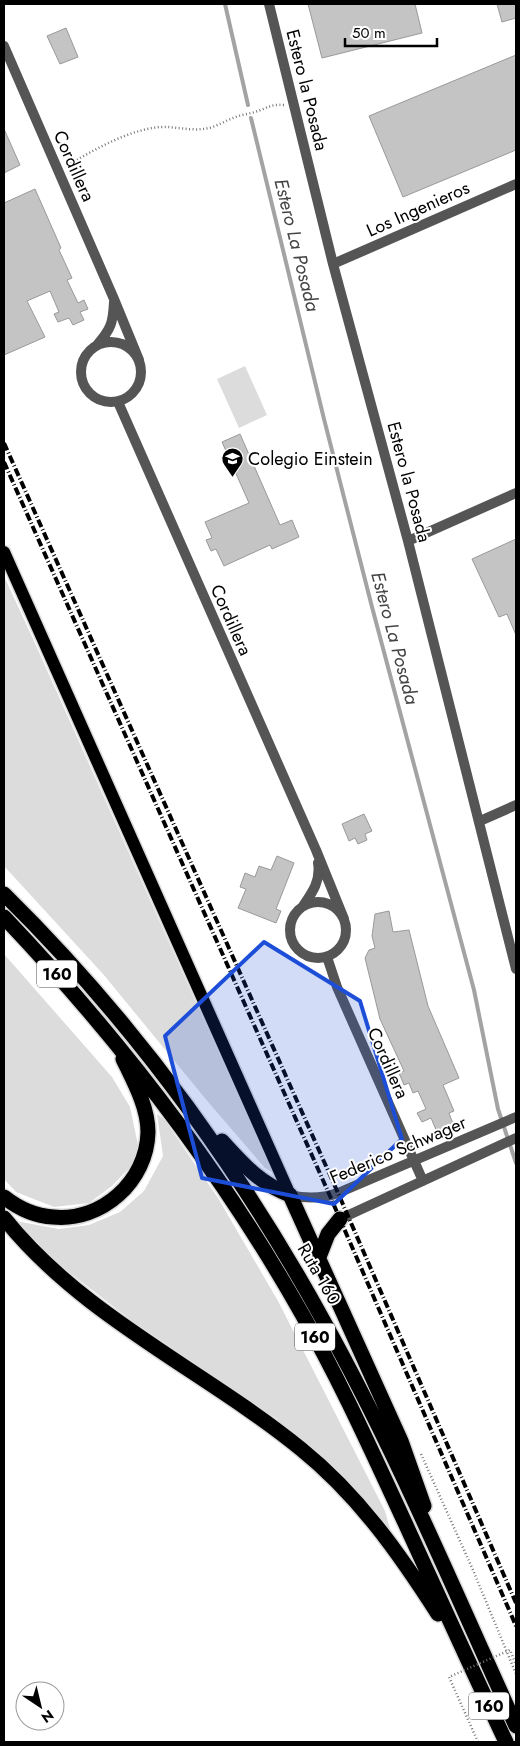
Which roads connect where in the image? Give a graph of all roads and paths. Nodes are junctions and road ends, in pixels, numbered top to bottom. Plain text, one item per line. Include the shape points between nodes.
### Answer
1 (269, 4) edge
2 (4, 46) edge
3 (293, 106) junction
4 (58, 170) junction
5 (516, 184) edge
6 (334, 264) junction
7 (114, 299) junction
8 (96, 346) junction
9 (139, 360) junction
10 (118, 402) junction
11 (516, 493) edge
12 (408, 541) junction
13 (4, 552) edge
14 (516, 805) edge
15 (480, 821) junction
16 (316, 850) junction
17 (4, 894) edge
18 (303, 906) junction
19 (4, 917) edge
20 (344, 919) junction
21 (328, 957) junction
22 (516, 969) edge
23 (108, 1032) junction
24 (191, 1110) junction
25 (516, 1117) edge
26 (516, 1138) edge
27 (414, 1162) junction
28 (423, 1181) junction
29 (290, 1194) junction
30 (4, 1197) edge
31 (4, 1218) edge
32 (340, 1220) joint
33 (319, 1257) junction
34 (431, 1539) junction
35 (516, 1665) edge
36 (472, 1670) junction
37 (516, 1726) edge
38 (478, 1742) edge
39 (506, 1742) edge

1 - 3 street, Estero la Posada
2 - 4 street, Cordillera
3 - 4 path via 266,107 199,130 160,127 146,130 112,142
3 - 6 street, Estero la Posada
4 - 7 street, Cordillera
5 - 6 street, Los Ingenieros
6 - 12 street, Estero la Posada
7 - 8 street, Cordillera via 112,323
7 - 9 street, Cordillera
8 - 9 street via 116,342 133,351
8 - 10 street, Cordillera via 83,360 81,369 85,388 99,400
9 - 10 street, Cordillera via 142,370 136,390
10 - 16 street, Cordillera
11 - 12 street
12 - 15 street, Estero la Posada
13 - 29 main road
14 - 15 street
15 - 22 street, Estero la Posada
16 - 18 street, Cordillera via 320,870 318,880
16 - 20 street, Cordillera
17 - 24 highway, Ruta 160 / 160 via 119,1018
18 - 20 street via 322,902 339,911
18 - 21 street, Cordillera via 291,920 290,939 300,954 318,959
19 - 23 highway, Ruta 160 / 160
20 - 21 street, Cordillera via 346,937 336,953
21 - 27 street, Cordillera via 337,987
23 - 30 highway via 144,1107 148,1129 146,1149 134,1178 118,1196 104,1205 66,1218 29,1212
23 - 36 highway, Ruta 160 / 160 via 200,1152 302,1313 359,1424
24 - 29 highway via 257,1177
24 - 34 highway, Ruta 160 / 160 via 251,1198 320,1313
25 - 27 street, Federico Schwager
26 - 28 street, Federico Schwager
27 - 28 street, Cordillera
27 - 29 street, Federico Schwager via 325,1197
28 - 32 street, Federico Schwager
29 - 33 highway
31 - 36 highway via 44,1261 85,1297 279,1432 341,1484 391,1544
32 - 33 highway via 328,1234
33 - 34 highway via 404,1448 418,1485
34 - 37 highway, Ruta 160 / 160
35 - 38 path, bridge via 510,1650 449,1677
36 - 39 highway, Ruta 160 / 160

